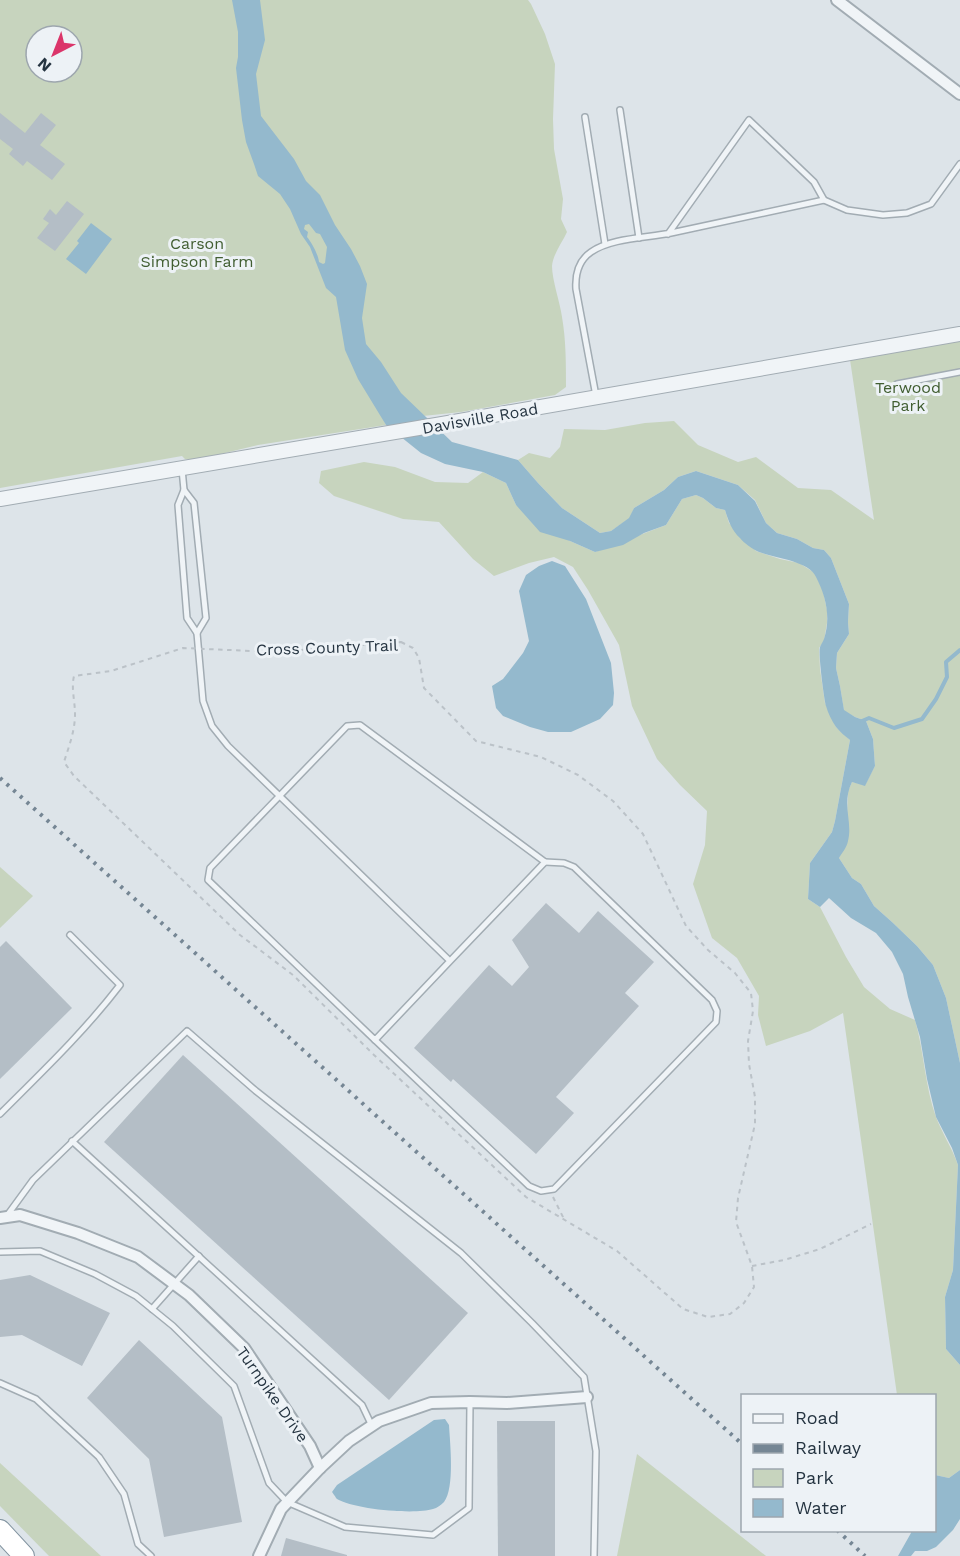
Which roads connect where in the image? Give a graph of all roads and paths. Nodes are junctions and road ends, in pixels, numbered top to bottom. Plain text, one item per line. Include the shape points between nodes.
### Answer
1 (837, 0) edge
2 (960, 94) edge
3 (620, 110) dead end
4 (585, 117) dead end
5 (960, 164) edge
6 (824, 200) junction
7 (668, 234) junction
8 (639, 238) junction
9 (605, 244) junction
10 (960, 334) edge
11 (960, 372) edge
12 (897, 384) dead end
13 (596, 397) junction
14 (182, 469) junction
15 (184, 490) junction
16 (0, 499) edge
17 (196, 633) junction
18 (183, 648) dead end
19 (209, 649) dead end
20 (279, 796) junction
21 (545, 862) junction
22 (70, 935) dead end
23 (450, 961) junction
24 (375, 1040) junction
25 (0, 1114) edge
26 (72, 1142) junction
27 (549, 1189) junction
28 (3, 1217) edge
29 (564, 1219) junction
30 (871, 1224) dead end
31 (0, 1252) edge
32 (199, 1256) junction
33 (752, 1266) junction
34 (174, 1284) junction
35 (152, 1309) junction
36 (0, 1383) edge
37 (587, 1397) junction
38 (470, 1402) junction
39 (372, 1426) junction
40 (320, 1468) junction
41 (287, 1502) junction
42 (0, 1530) edge
43 (24, 1556) edge
44 (151, 1556) edge
45 (259, 1556) edge
46 (594, 1556) edge

1 - 2 street
3 - 8 lane
4 - 9 lane
5 - 6 lane via 931,204 907,213 883,215 847,210
6 - 7 lane
6 - 7 lane via 814,182 749,120
7 - 8 lane
8 - 9 lane
9 - 13 lane via 589,253 578,267 576,277
10 - 13 street, Davisville Road
11 - 12 lane
13 - 14 street, Davisville Road
14 - 15 lane
14 - 16 street, Davisville Road
15 - 17 lane via 178,505 180,539 187,618
15 - 17 lane via 194,503 206,618
17 - 20 lane via 203,701 212,726
18 - 29 path via 111,671 74,676 73,734 64,762 240,935 293,975 526,1197
19 - 33 path, Cross County Trail via 275,652 401,642 413,648 418,658 423,688 476,741 541,757 578,775 613,801 643,834 686,926 751,993 753,1011 748,1041 755,1124 736,1222
20 - 21 lane via 347,726 360,725
20 - 23 lane
20 - 24 lane via 210,868 208,880
21 - 23 lane
21 - 27 lane via 574,867 712,1000 717,1011 716,1022 554,1189
22 - 25 lane via 120,985 69,1046
23 - 24 lane
24 - 27 lane via 529,1186 541,1191
26 - 28 lane
26 - 32 lane
26 - 37 lane via 187,1031 256,1091 461,1253 584,1377
27 - 29 path
28 - 34 street, Turnpike Drive via 20,1215 78,1233 138,1257
29 - 33 path via 617,1251 683,1309 708,1317 730,1314 744,1303 754,1287
30 - 33 path via 820,1249
31 - 35 lane via 40,1251 95,1274
32 - 34 lane
32 - 39 lane via 362,1405
34 - 35 lane
34 - 40 street, Turnpike Drive via 244,1348 310,1446
35 - 41 lane via 234,1386 269,1483
36 - 44 lane via 36,1399 99,1457 124,1494 138,1545
37 - 38 street
37 - 46 lane via 596,1451
38 - 39 street via 431,1403
38 - 41 lane via 469,1508 433,1535 345,1527
39 - 40 street
40 - 41 street
41 - 45 street
42 - 43 highway

